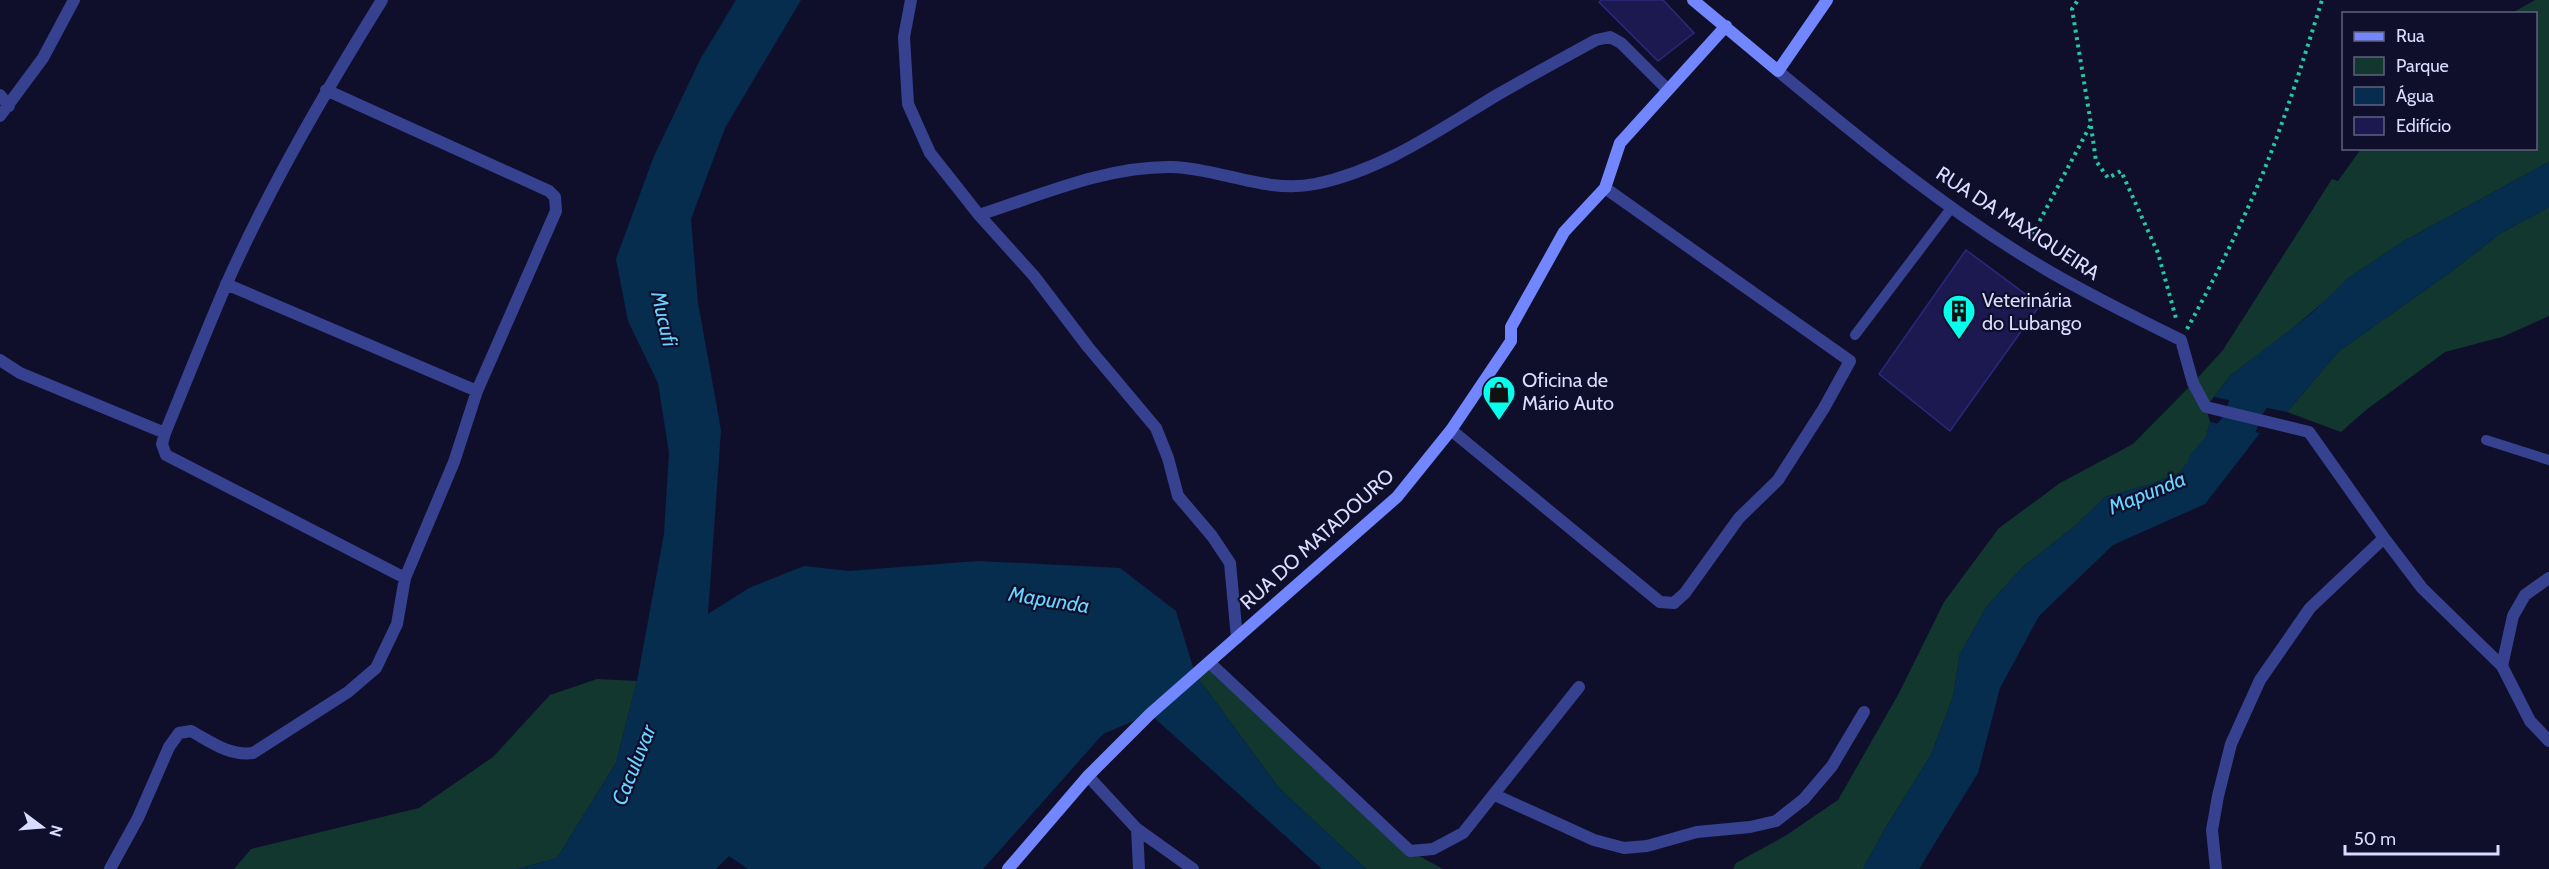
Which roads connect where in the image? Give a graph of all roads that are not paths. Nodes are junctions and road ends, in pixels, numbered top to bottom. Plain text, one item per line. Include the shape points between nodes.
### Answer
1 (74, 0) edge
2 (382, 0) edge
3 (911, 0) edge
4 (1693, 0) edge
5 (1827, 0) edge
6 (1726, 27) junction
7 (1778, 71) junction
8 (1666, 89) junction
9 (326, 90) junction
10 (0, 95) edge
11 (4, 111) edge
12 (1605, 188) junction
13 (1952, 207) junction
14 (979, 215) junction
15 (226, 284) junction
16 (1856, 335) dead end
17 (0, 360) edge
18 (477, 391) junction
19 (1451, 430) junction
20 (165, 433) junction
21 (2486, 440) dead end
22 (2549, 460) edge
23 (2384, 538) junction
24 (405, 578) junction
25 (2549, 578) edge
26 (1237, 638) junction
27 (1210, 663) junction
28 (2502, 666) junction
29 (1579, 687) dead end
30 (1864, 712) dead end
31 (2549, 741) edge
32 (1088, 776) junction
33 (1495, 795) junction
34 (1137, 829) junction
35 (110, 869) edge
36 (1008, 869) edge
37 (1139, 869) edge
38 (1193, 869) edge
39 (2216, 869) edge

1 - 11 street via 42,58
2 - 9 street
3 - 14 street via 904,37 908,104 930,153
4 - 6 street
5 - 7 street
6 - 7 street
6 - 8 street, RUA DO MATADOURO
7 - 13 street, RUA DA MAXIQUEIRA
8 - 12 street, RUA DO MATADOURO via 1620,142
8 - 14 street via 1622,43 1610,37 1576,51 1422,143 1315,184 1287,187 1173,167 1131,171 1074,185
9 - 15 street
9 - 18 street via 555,197 556,211
10 - 11 street
12 - 19 street, RUA DO MATADOURO via 1563,232 1511,327 1511,342
12 - 19 street via 1850,361 1778,480 1738,518 1685,593 1674,603 1660,602
13 - 16 lane
13 - 23 street, RUA DA MAXIQUEIRA via 2051,273 2181,340 2193,383 2206,407 2308,432
14 - 26 street via 1034,276 1156,428 1178,496 1230,563
15 - 18 street
15 - 20 street
17 - 20 street via 20,373
18 - 24 street via 454,462
19 - 26 street, RUA DO MATADOURO via 1397,497
20 - 24 street via 162,444 166,455
21 - 22 lane
23 - 28 street via 2422,588
23 - 39 street via 2310,608 2260,680 2231,744 2218,796 2212,830
24 - 35 street via 397,624 376,668 348,692 253,753 225,750 191,731 179,733
25 - 28 street via 2524,595 2513,616
26 - 27 street, RUA DO MATADOURO
27 - 32 street, RUA DO MATADOURO via 1150,714
27 - 33 street via 1410,851 1433,849 1463,833
28 - 31 street via 2530,721
29 - 33 street
30 - 33 street via 1832,766 1804,800 1776,821 1696,832 1647,846 1624,848 1594,840
32 - 34 street
32 - 36 street, RUA DO MATADOURO
34 - 37 street
34 - 38 street

